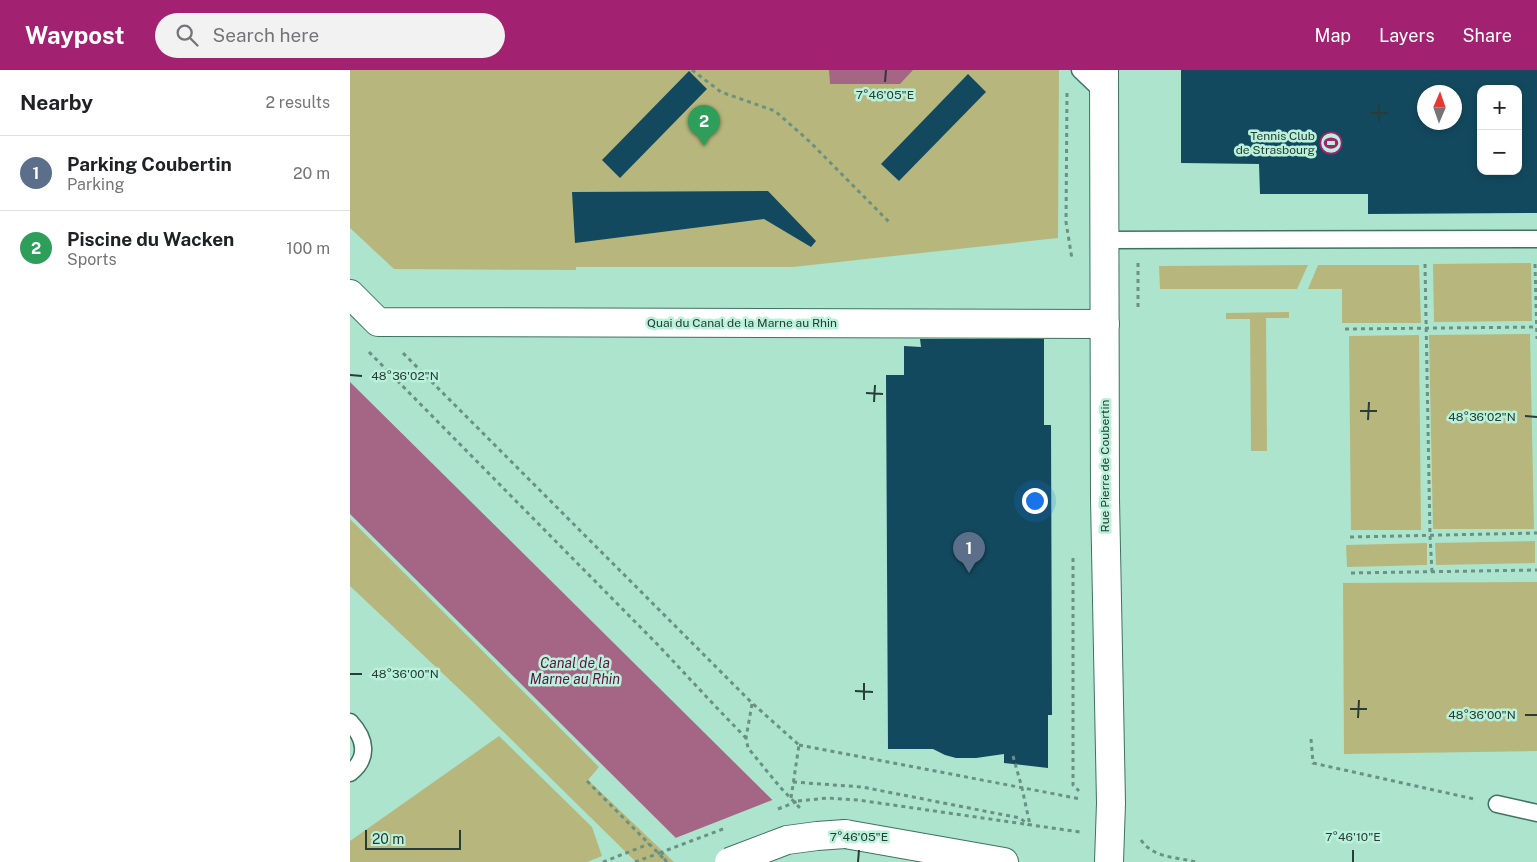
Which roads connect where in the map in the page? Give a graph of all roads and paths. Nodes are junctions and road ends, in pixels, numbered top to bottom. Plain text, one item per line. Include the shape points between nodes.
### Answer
1 (692, 70) edge
2 (1080, 70) edge
3 (1104, 82) edge
4 (1067, 90) dead end
5 (890, 224) dead end
6 (1424, 238) junction
7 (1536, 239) edge
8 (1105, 240) junction
9 (1072, 267) dead end
10 (350, 294) edge
11 (378, 322) junction
12 (1106, 324) junction
13 (1537, 327) edge
14 (1426, 328) junction
15 (1345, 329) dead end
16 (1537, 339) edge
17 (367, 350) dead end
18 (1537, 533) edge
19 (1430, 535) junction
20 (1350, 537) dead end
21 (1073, 555) dead end
22 (1537, 570) edge
23 (1432, 572) junction
24 (1351, 573) dead end
25 (752, 703) junction
26 (350, 722) edge
27 (746, 738) junction
28 (1311, 739) dead end
29 (799, 745) junction
30 (1013, 756) dead end
31 (350, 773) edge
32 (586, 781) dead end
33 (793, 782) junction
34 (1022, 788) junction
35 (798, 801) dead end
36 (1100, 802) junction
37 (1496, 804) joint
38 (1537, 813) edge
39 (1030, 826) junction
40 (649, 844) junction
41 (1110, 849) edge
42 (1179, 860) edge
43 (603, 862) edge
44 (635, 862) edge
45 (667, 862) edge
46 (729, 862) edge
47 (1004, 862) edge
48 (1196, 862) edge

1 - 5 path via 721,92 775,111
2 - 3 lane
3 - 8 street, Rue Pierre de Coubertin
4 - 9 path via 1066,222
6 - 7 lane
6 - 8 lane
6 - 14 path
7 - 13 path
8 - 12 street, Rue Pierre de Coubertin
10 - 11 street
11 - 12 street, Quai du Canal de la Marne au Rhin
11 - 25 path via 386,337
12 - 36 street, Rue Pierre de Coubertin
13 - 14 path
13 - 16 path
14 - 15 path
14 - 19 path
17 - 27 path
18 - 19 path
19 - 20 path
19 - 23 path
21 - 36 path via 1073,785
22 - 23 path
23 - 24 path
25 - 27 path
25 - 29 path
26 - 31 lane via 358,730 365,749 358,767
27 - 33 path via 748,748 791,799
28 - 37 path via 1313,763
29 - 33 path
29 - 34 path
30 - 34 path
32 - 40 path
33 - 39 path via 862,787 1020,818
34 - 36 path
34 - 39 path
35 - 39 path via 858,800
36 - 41 street, Rue Pierre de Coubertin
37 - 38 lane
39 - 41 path
40 - 43 path
40 - 45 path
41 - 42 path via 1138,836 1158,855
42 - 48 path
44 - 45 path, bridge via 662,852
46 - 47 street, bridge via 787,840 845,834

